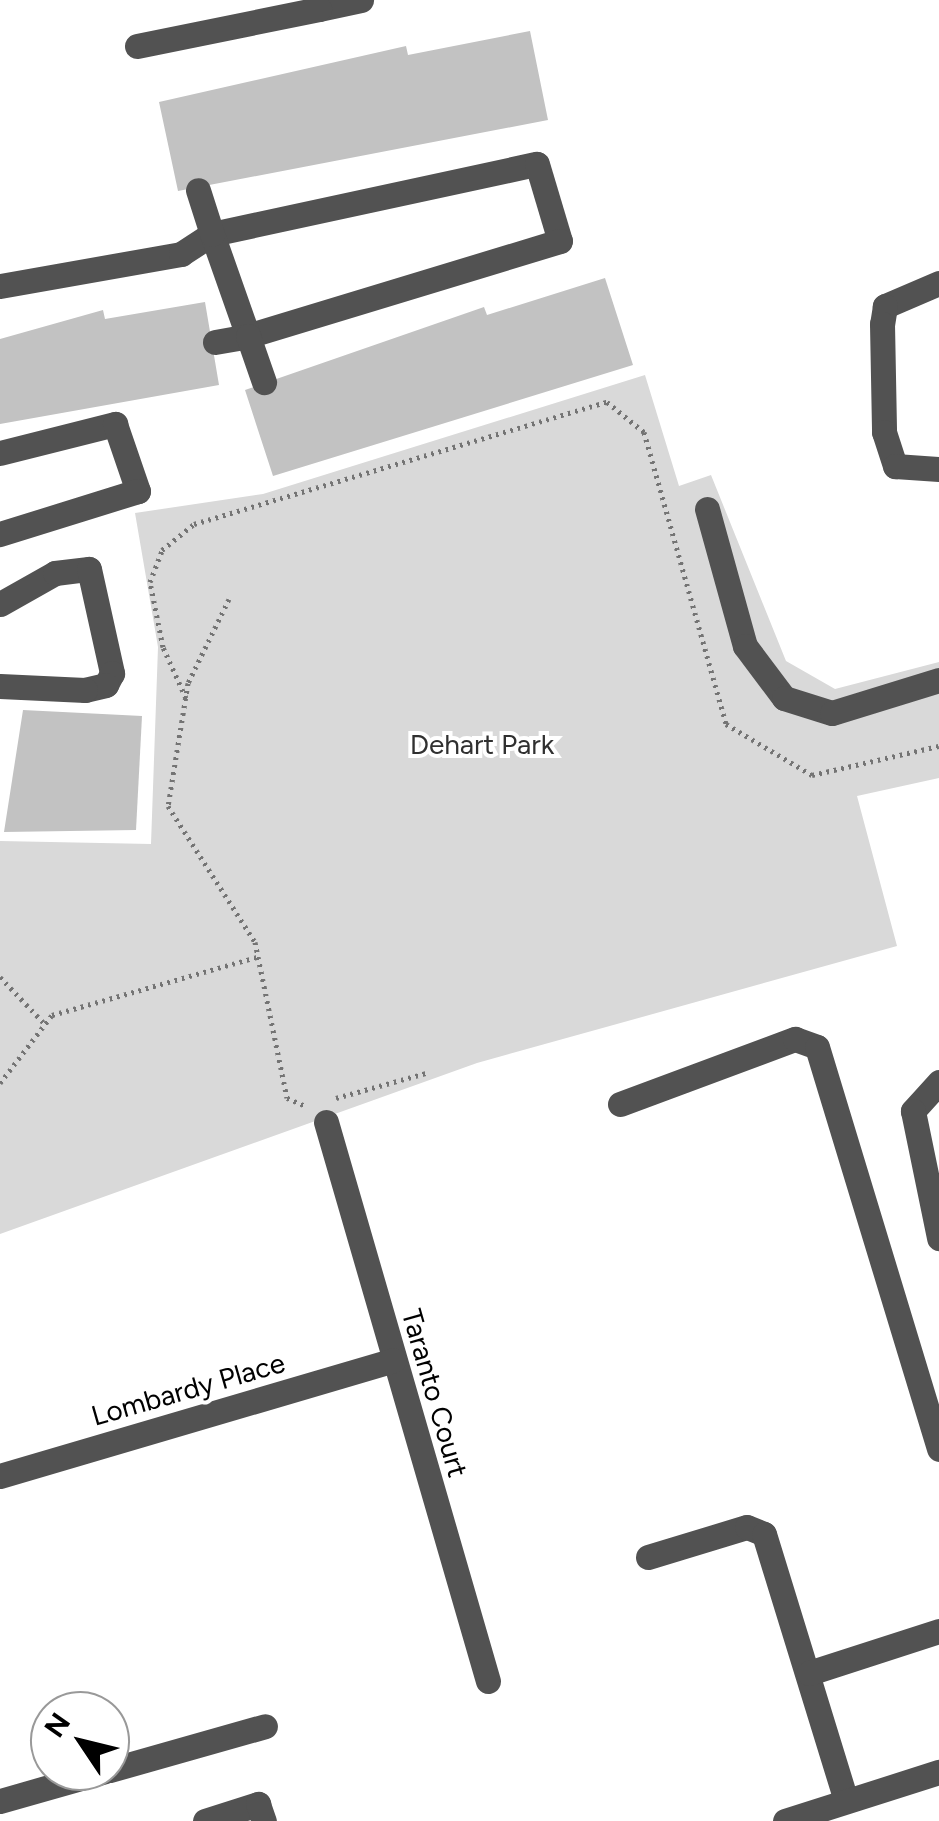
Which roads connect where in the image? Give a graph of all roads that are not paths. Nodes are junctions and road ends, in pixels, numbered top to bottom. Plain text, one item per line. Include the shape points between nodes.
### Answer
1 (361, 0) edge
2 (317, 4) edge
3 (138, 46) dead end
4 (198, 190) dead end
5 (212, 234) junction
6 (939, 283) edge
7 (0, 286) edge
8 (248, 336) junction
9 (215, 342) dead end
10 (264, 382) dead end
11 (0, 453) edge
12 (933, 470) edge
13 (707, 509) dead end
14 (0, 534) edge
15 (0, 604) edge
16 (939, 680) edge
17 (0, 686) edge
18 (939, 1082) edge
19 (620, 1104) dead end
20 (326, 1122) dead end
21 (939, 1238) edge
22 (393, 1360) junction
23 (939, 1449) edge
24 (0, 1476) edge
25 (648, 1556) dead end
26 (939, 1631) edge
27 (809, 1674) junction
28 (488, 1681) dead end
29 (265, 1726) dead end
30 (130, 1764) edge
31 (939, 1772) edge
32 (35, 1791) edge
33 (0, 1801) edge
34 (846, 1802) junction
35 (802, 1819) edge
36 (206, 1821) edge
37 (264, 1821) edge

1 - 2 street
2 - 3 street
4 - 5 street
5 - 7 street via 182,254
5 - 8 street
5 - 8 street via 537,164 560,241
6 - 12 street via 886,306 884,432 895,466
8 - 9 street
8 - 10 street
11 - 14 street via 115,424 138,491
13 - 16 street via 745,646 784,698 832,713
15 - 17 street via 55,573 89,570 112,673 106,685 86,690
18 - 21 street via 913,1111
19 - 23 street via 795,1039 817,1046
20 - 22 street, Taranto Court
22 - 24 street, Lombardy Place
22 - 28 street, Taranto Court
25 - 27 street via 746,1527 764,1534
26 - 27 street
27 - 34 street
29 - 30 street
31 - 34 street
32 - 33 street
34 - 35 street
36 - 37 street via 258,1804

